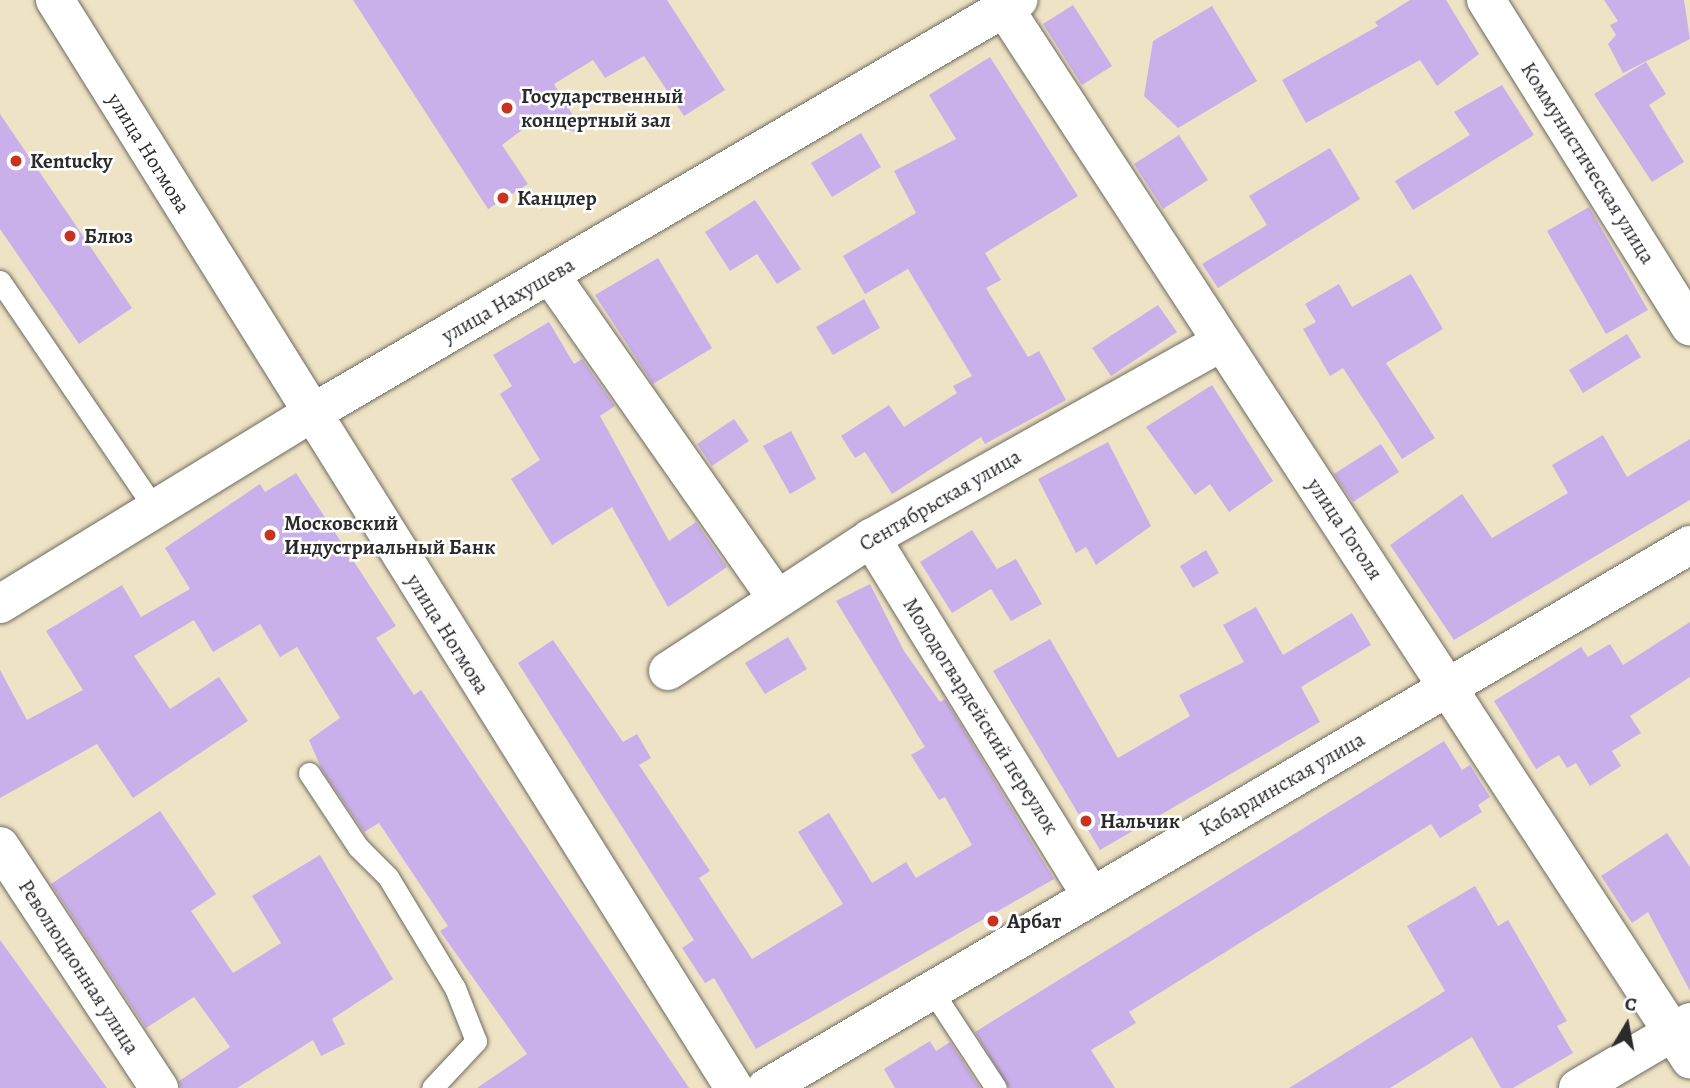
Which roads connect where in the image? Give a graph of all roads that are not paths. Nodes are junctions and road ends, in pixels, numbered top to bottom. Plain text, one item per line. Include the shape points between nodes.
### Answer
1 (55, 0) edge
2 (1486, 0) edge
3 (1007, 3) edge
4 (551, 276) junction
5 (0, 281) edge
6 (1690, 327) edge
7 (1221, 342) junction
8 (309, 415) junction
9 (155, 509) junction
10 (871, 538) junction
11 (1690, 545) edge
12 (776, 597) junction
13 (0, 604) edge
14 (668, 671) dead end
15 (1449, 685) junction
16 (309, 774) dead end
17 (0, 846) edge
18 (1091, 895) junction
19 (931, 989) junction
20 (1684, 1038) edge
21 (159, 1088) edge
22 (432, 1088) edge
23 (734, 1088) edge
24 (765, 1088) edge
25 (996, 1088) edge
26 (1578, 1088) edge

1 - 8 street, улица Ногмова
2 - 6 street, Коммунистическая улица
3 - 4 street, улица Нахушева
3 - 7 street, улица Гоголя
4 - 8 street, улица Нахушева
4 - 12 street
5 - 9 lane
7 - 10 street, Сентябрьская улица
7 - 15 street, улица Гоголя
8 - 9 street, улица Нахушева
8 - 23 street, улица Ногмова
9 - 13 street, улица Нахушева
10 - 12 street, Сентябрьская улица
10 - 18 street, Молодогвардейский переулок
11 - 15 street, Кабардинская улица
12 - 14 street, Сентябрьская улица
15 - 18 street, Кабардинская улица
15 - 20 street, улица Гоголя
16 - 22 lane via 358,847 388,877 455,988 476,1041
17 - 21 street, Революционная улица
18 - 19 street, Кабардинская улица
19 - 24 street, Кабардинская улица
19 - 25 lane
20 - 26 street

